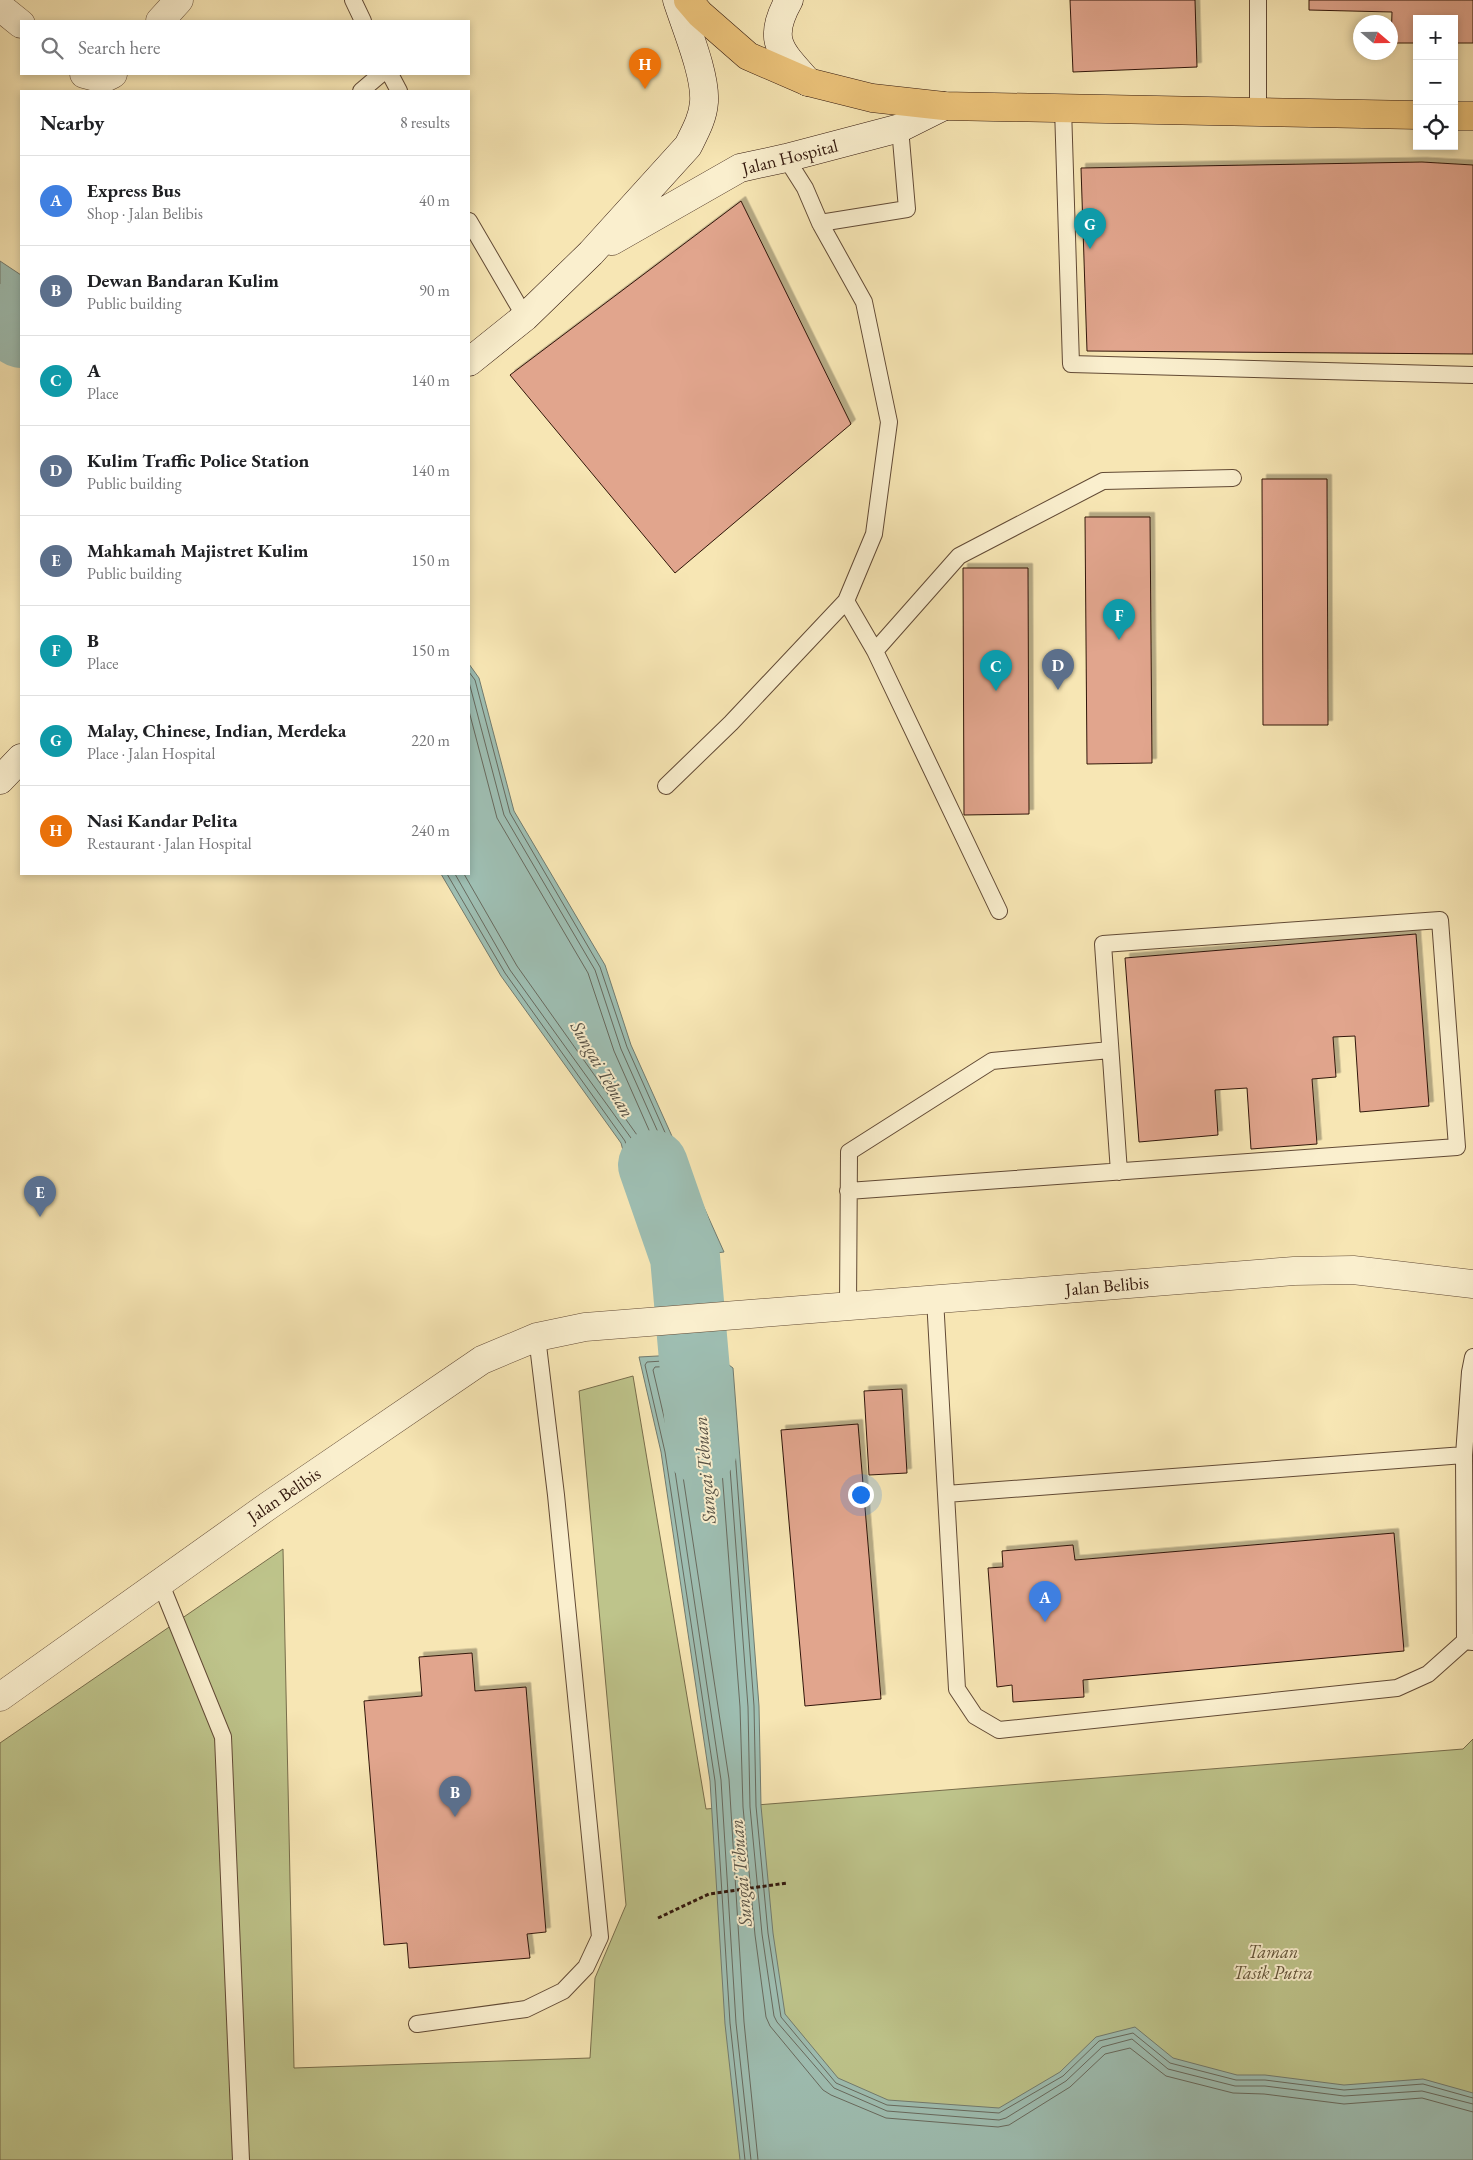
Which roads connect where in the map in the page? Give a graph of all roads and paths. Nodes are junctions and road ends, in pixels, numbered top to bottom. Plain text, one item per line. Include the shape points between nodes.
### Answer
1 (178, 0) edge
2 (353, 0) edge
3 (677, 0) edge
4 (688, 0) edge
5 (789, 0) edge
6 (1258, 0) edge
7 (0, 7) edge
8 (161, 20) edge
9 (363, 20) edge
10 (20, 23) edge
11 (380, 75) edge
12 (391, 75) edge
13 (808, 82) junction
14 (362, 90) edge
15 (398, 90) edge
16 (944, 106) junction
17 (1063, 108) junction
18 (1258, 112) junction
19 (1413, 115) edge
20 (1458, 116) edge
21 (1473, 116) edge
22 (900, 128) junction
23 (786, 158) junction
24 (470, 223) edge
25 (820, 223) junction
26 (591, 253) junction
27 (525, 317) junction
28 (470, 361) edge
29 (1473, 375) edge
30 (1233, 478) dead end
31 (846, 601) junction
32 (875, 651) junction
33 (20, 759) edge
34 (0, 780) edge
35 (666, 786) dead end
36 (999, 911) dead end
37 (1110, 1050) junction
38 (1119, 1172) junction
39 (848, 1191) junction
40 (1473, 1284) edge
41 (935, 1299) junction
42 (848, 1306) junction
43 (537, 1337) junction
44 (1473, 1357) edge
45 (1464, 1454) junction
46 (946, 1494) junction
47 (160, 1582) junction
48 (1469, 1642) edge
49 (0, 1697) edge
50 (787, 1884) dead end
51 (658, 1918) dead end
52 (417, 2024) dead end
53 (241, 2160) edge

1 - 8 street
2 - 9 lane
3 - 26 street, Jalan Hospital via 702,76 704,102 698,126 688,146
4 - 13 main road via 748,56
5 - 13 street via 778,25 777,39 780,50
6 - 18 lane
7 - 10 street
11 - 14 lane
12 - 15 lane
13 - 16 main road via 872,98
16 - 17 main road
16 - 22 street, Jalan Hospital
17 - 18 main road
17 - 29 lane via 1071,364
18 - 19 main road
20 - 21 main road
22 - 23 street, Jalan Hospital
22 - 25 lane via 907,209
23 - 25 lane via 805,188
23 - 26 street, Jalan Hospital via 740,168
24 - 27 lane
25 - 31 lane via 864,302 889,422 874,534
26 - 27 street, Jalan Hospital
27 - 28 street, Jalan Hospital
30 - 32 lane via 1103,481 958,556
31 - 32 lane
31 - 35 lane via 731,723
32 - 36 lane
33 - 34 street
37 - 38 lane
37 - 38 lane via 1103,944 1440,920 1457,1147
37 - 39 lane via 992,1061 848,1152
38 - 39 lane
39 - 42 lane
40 - 41 street, Jalan Belibis via 1353,1270 1294,1271
41 - 42 street, Jalan Belibis
41 - 46 lane
42 - 43 street, Jalan Belibis via 585,1326
43 - 47 street, Jalan Belibis via 482,1360
43 - 52 lane via 600,1937 586,1967 563,1990 526,2009
44 - 45 lane
45 - 46 lane
45 - 48 lane
46 - 48 lane via 957,1688 974,1716 999,1730 1397,1688 1428,1674
47 - 49 street, Jalan Belibis
47 - 53 lane via 223,1737
50 - 51 path via 708,1894

